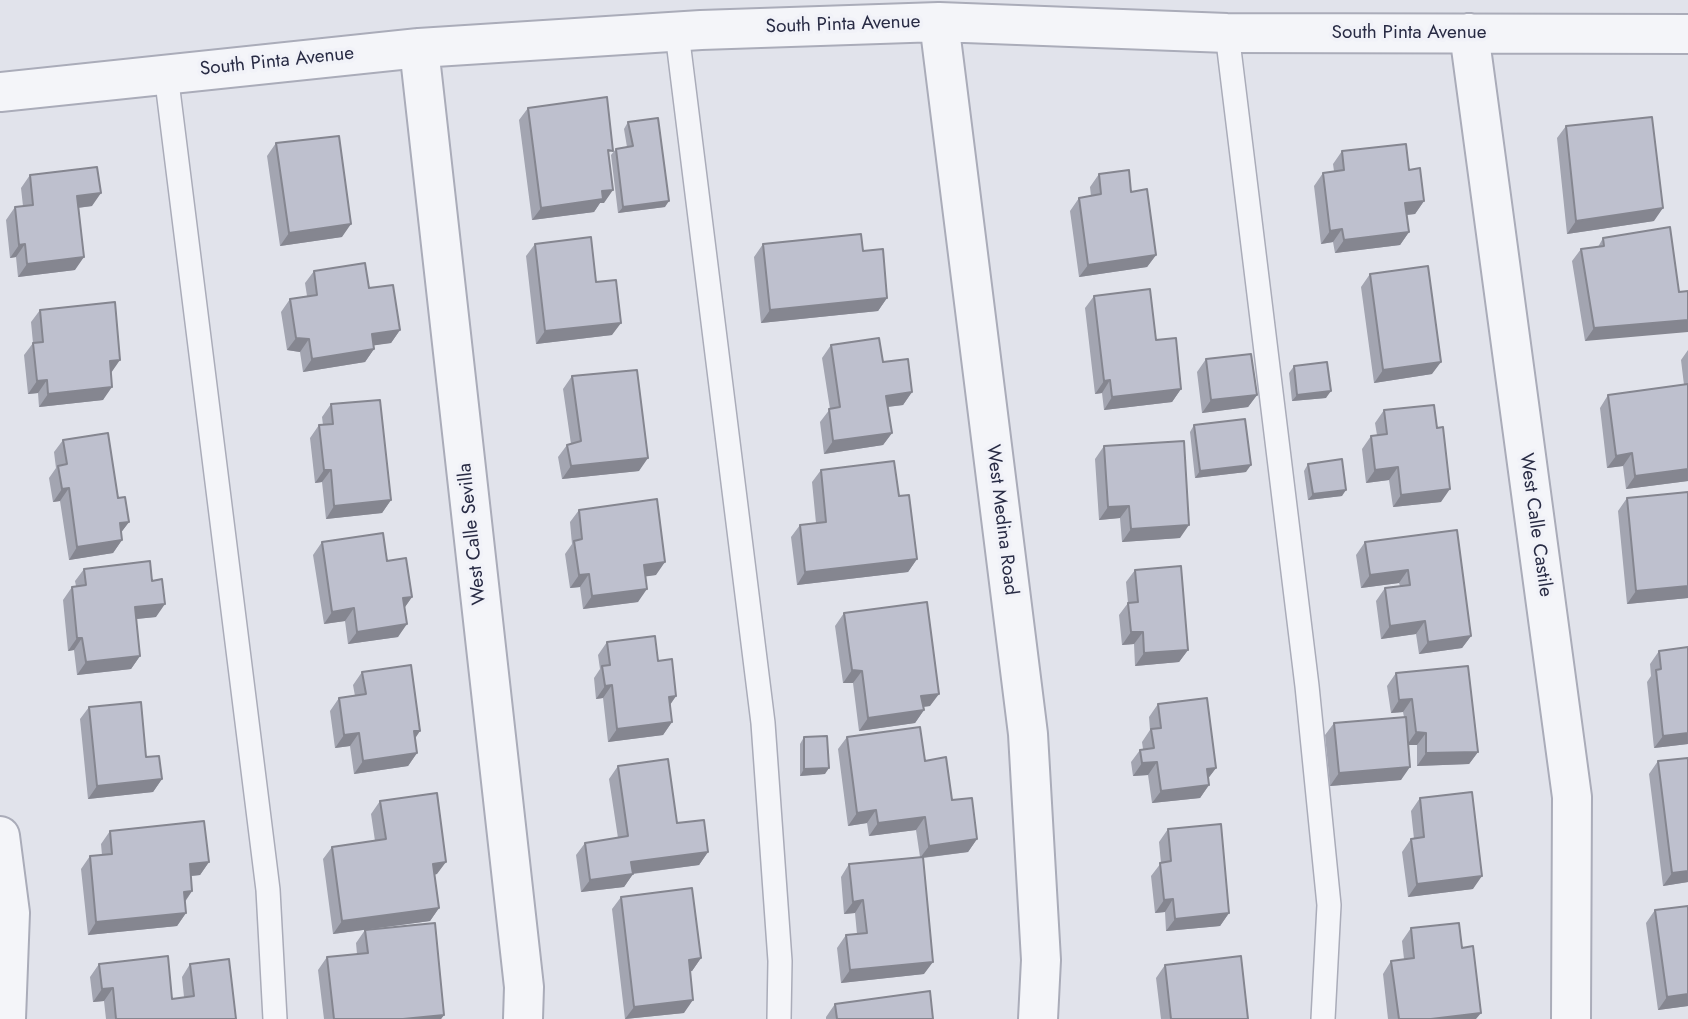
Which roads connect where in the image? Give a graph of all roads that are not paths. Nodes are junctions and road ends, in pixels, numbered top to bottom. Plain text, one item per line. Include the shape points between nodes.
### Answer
1 (939, 22) junction
2 (677, 33) junction
3 (1227, 33) junction
4 (1469, 33) junction
5 (1688, 34) edge
6 (419, 48) junction
7 (166, 74) junction
8 (0, 92) edge
9 (0, 836) edge
10 (6, 1019) edge
11 (275, 1019) edge
12 (523, 1019) edge
13 (779, 1019) edge
14 (1038, 1019) edge
15 (1323, 1019) edge
16 (1570, 1019) edge

1 - 2 street, South Pinta Avenue
1 - 3 street, South Pinta Avenue
1 - 14 street, West Medina Road via 1028,734 1041,960
2 - 6 street, South Pinta Avenue
2 - 13 lane via 763,723 780,961
3 - 4 street, South Pinta Avenue
3 - 15 lane via 1307,686 1329,905
4 - 5 street, South Pinta Avenue
4 - 16 street, West Calle Castile via 1572,797
6 - 7 street, South Pinta Avenue
6 - 12 street, West Calle Sevilla via 524,987
7 - 8 street, South Pinta Avenue
7 - 11 lane via 268,890
9 - 10 street via 10,913

